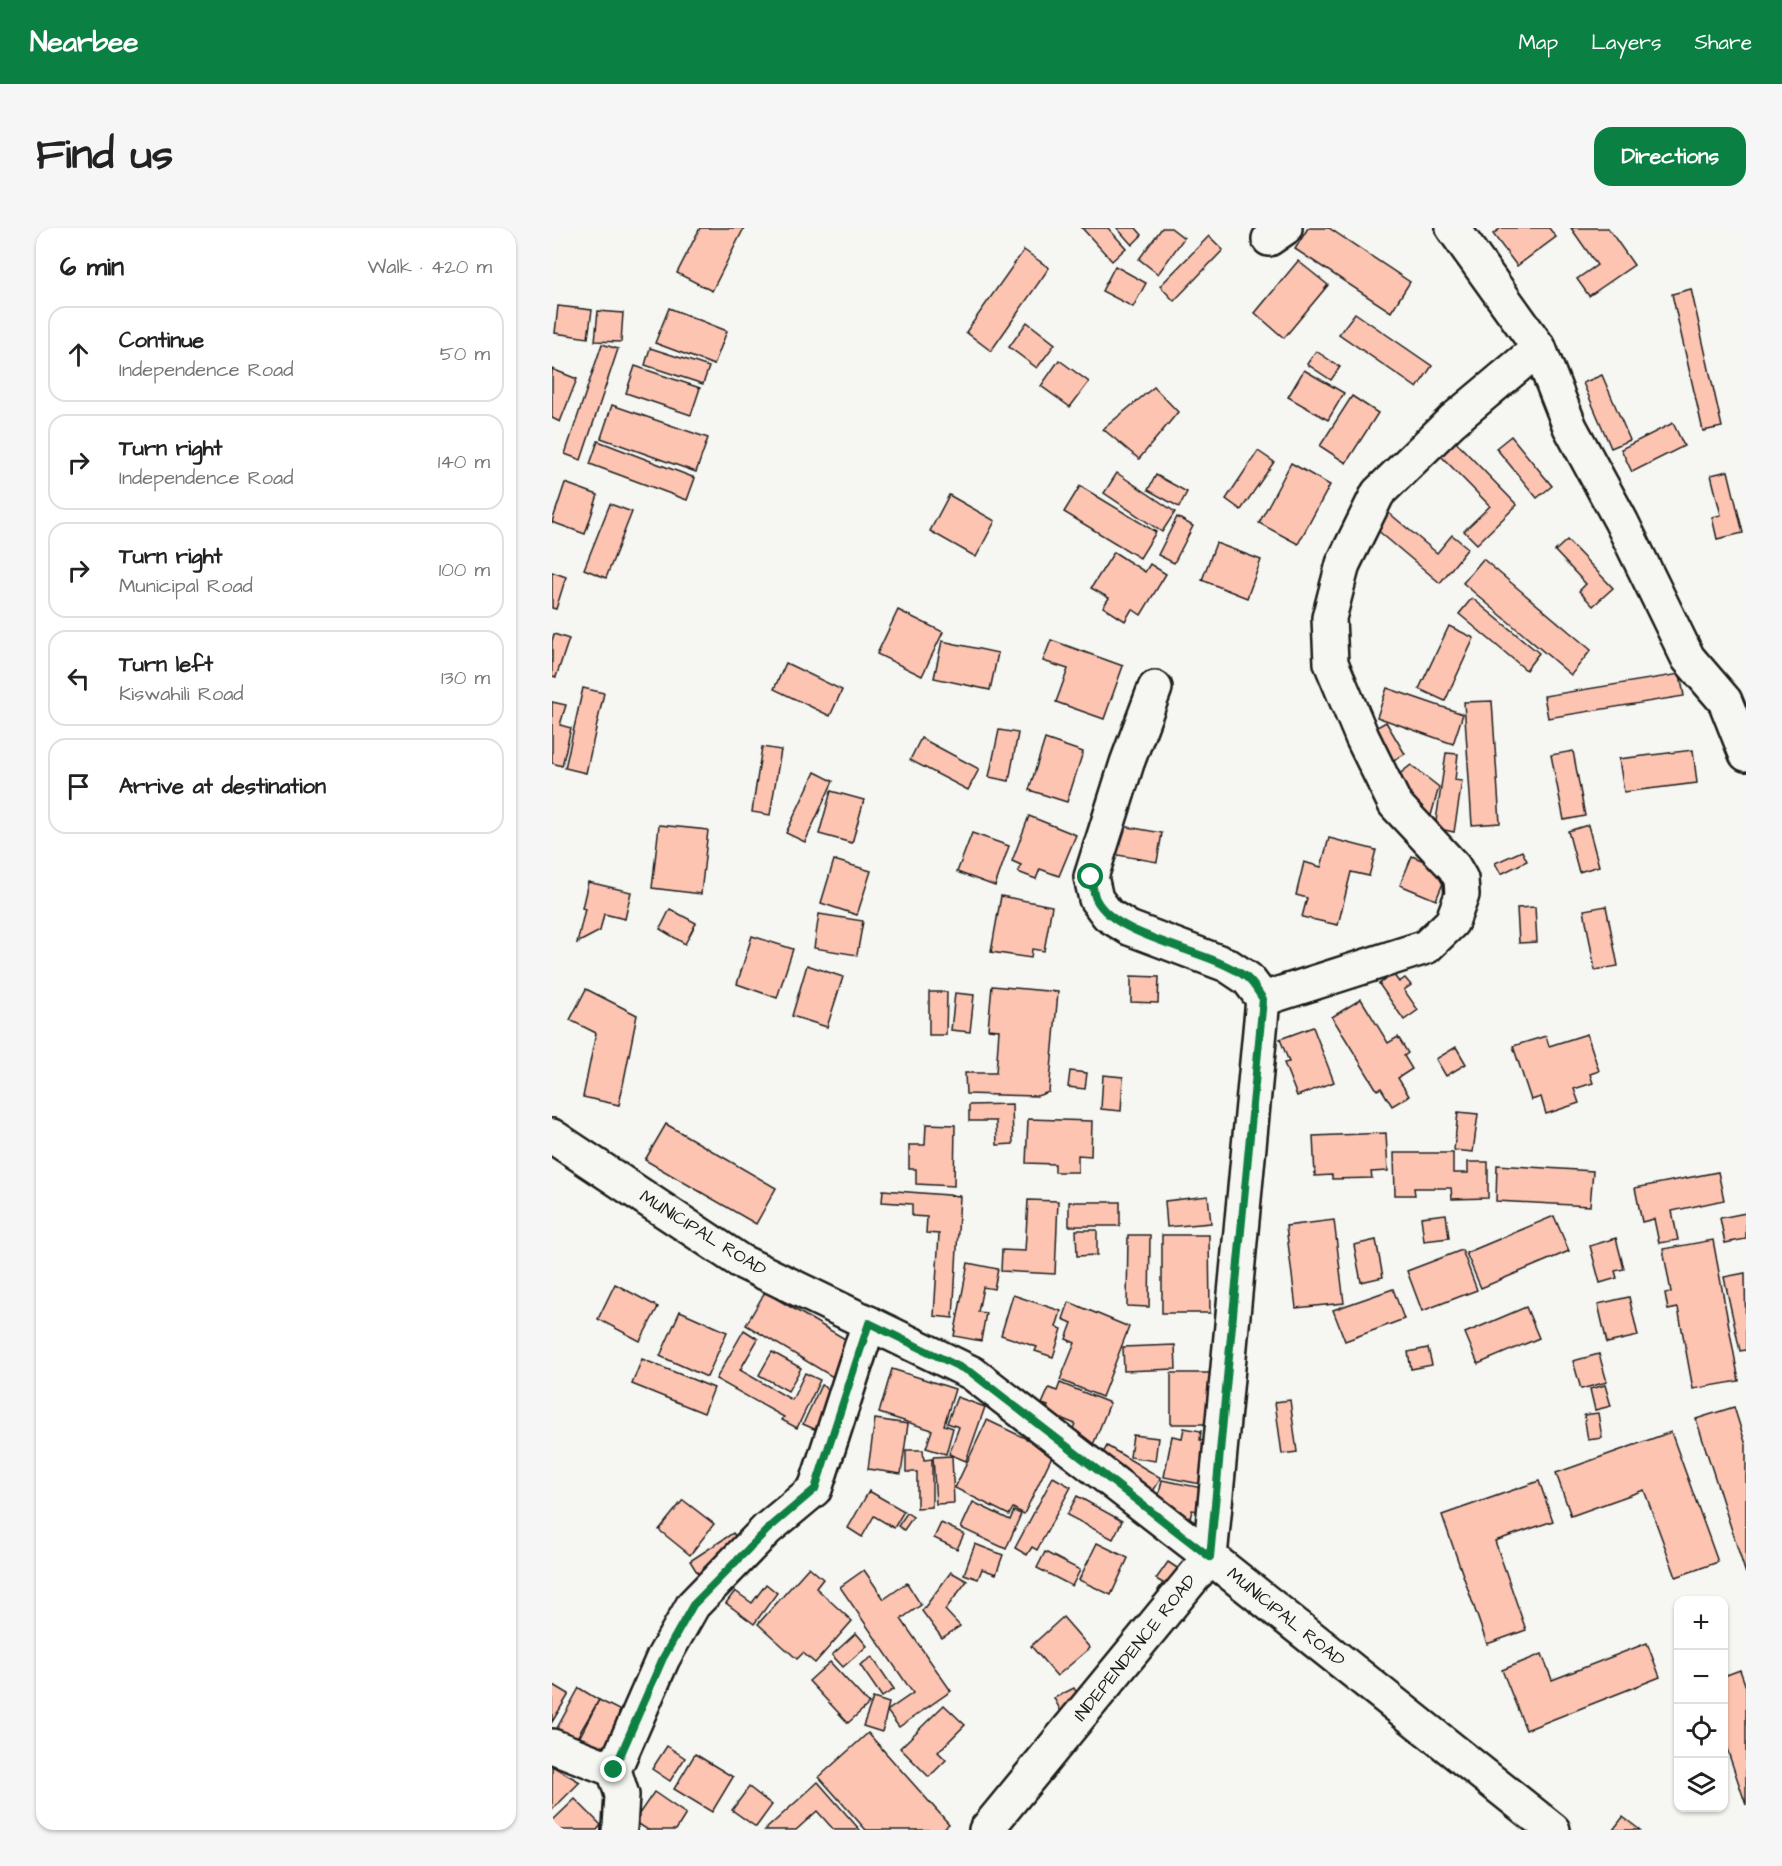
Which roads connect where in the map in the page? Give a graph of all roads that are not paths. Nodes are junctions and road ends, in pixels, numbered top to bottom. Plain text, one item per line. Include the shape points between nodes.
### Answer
1 (1453, 228) edge
2 (1539, 348) junction
3 (1155, 688) dead end
4 (1736, 698) edge
5 (1746, 754) edge
6 (1263, 999) junction
7 (552, 1136) edge
8 (869, 1323) junction
9 (1210, 1557) junction
10 (552, 1746) edge
11 (614, 1770) junction
12 (619, 1830) edge
13 (986, 1830) edge
14 (1553, 1830) edge

1 - 2 street
2 - 4 street via 1570,427 1688,658
2 - 6 street via 1452,421 1378,493 1343,564 1329,618 1331,663 1395,804 1461,879 1462,895 1452,922 1426,947
3 - 6 street via 1091,877 1096,899 1108,915 1129,928 1227,965 1248,979
4 - 5 street
6 - 9 street
7 - 8 street, MUNICIPAL ROAD via 740,1261
8 - 9 street, MUNICIPAL ROAD via 972,1373
8 - 11 street via 815,1489 768,1529 693,1605 663,1658
9 - 13 street, INDEPENDENCE ROAD
9 - 14 street, MUNICIPAL ROAD
10 - 11 street
11 - 12 street via 622,1795

